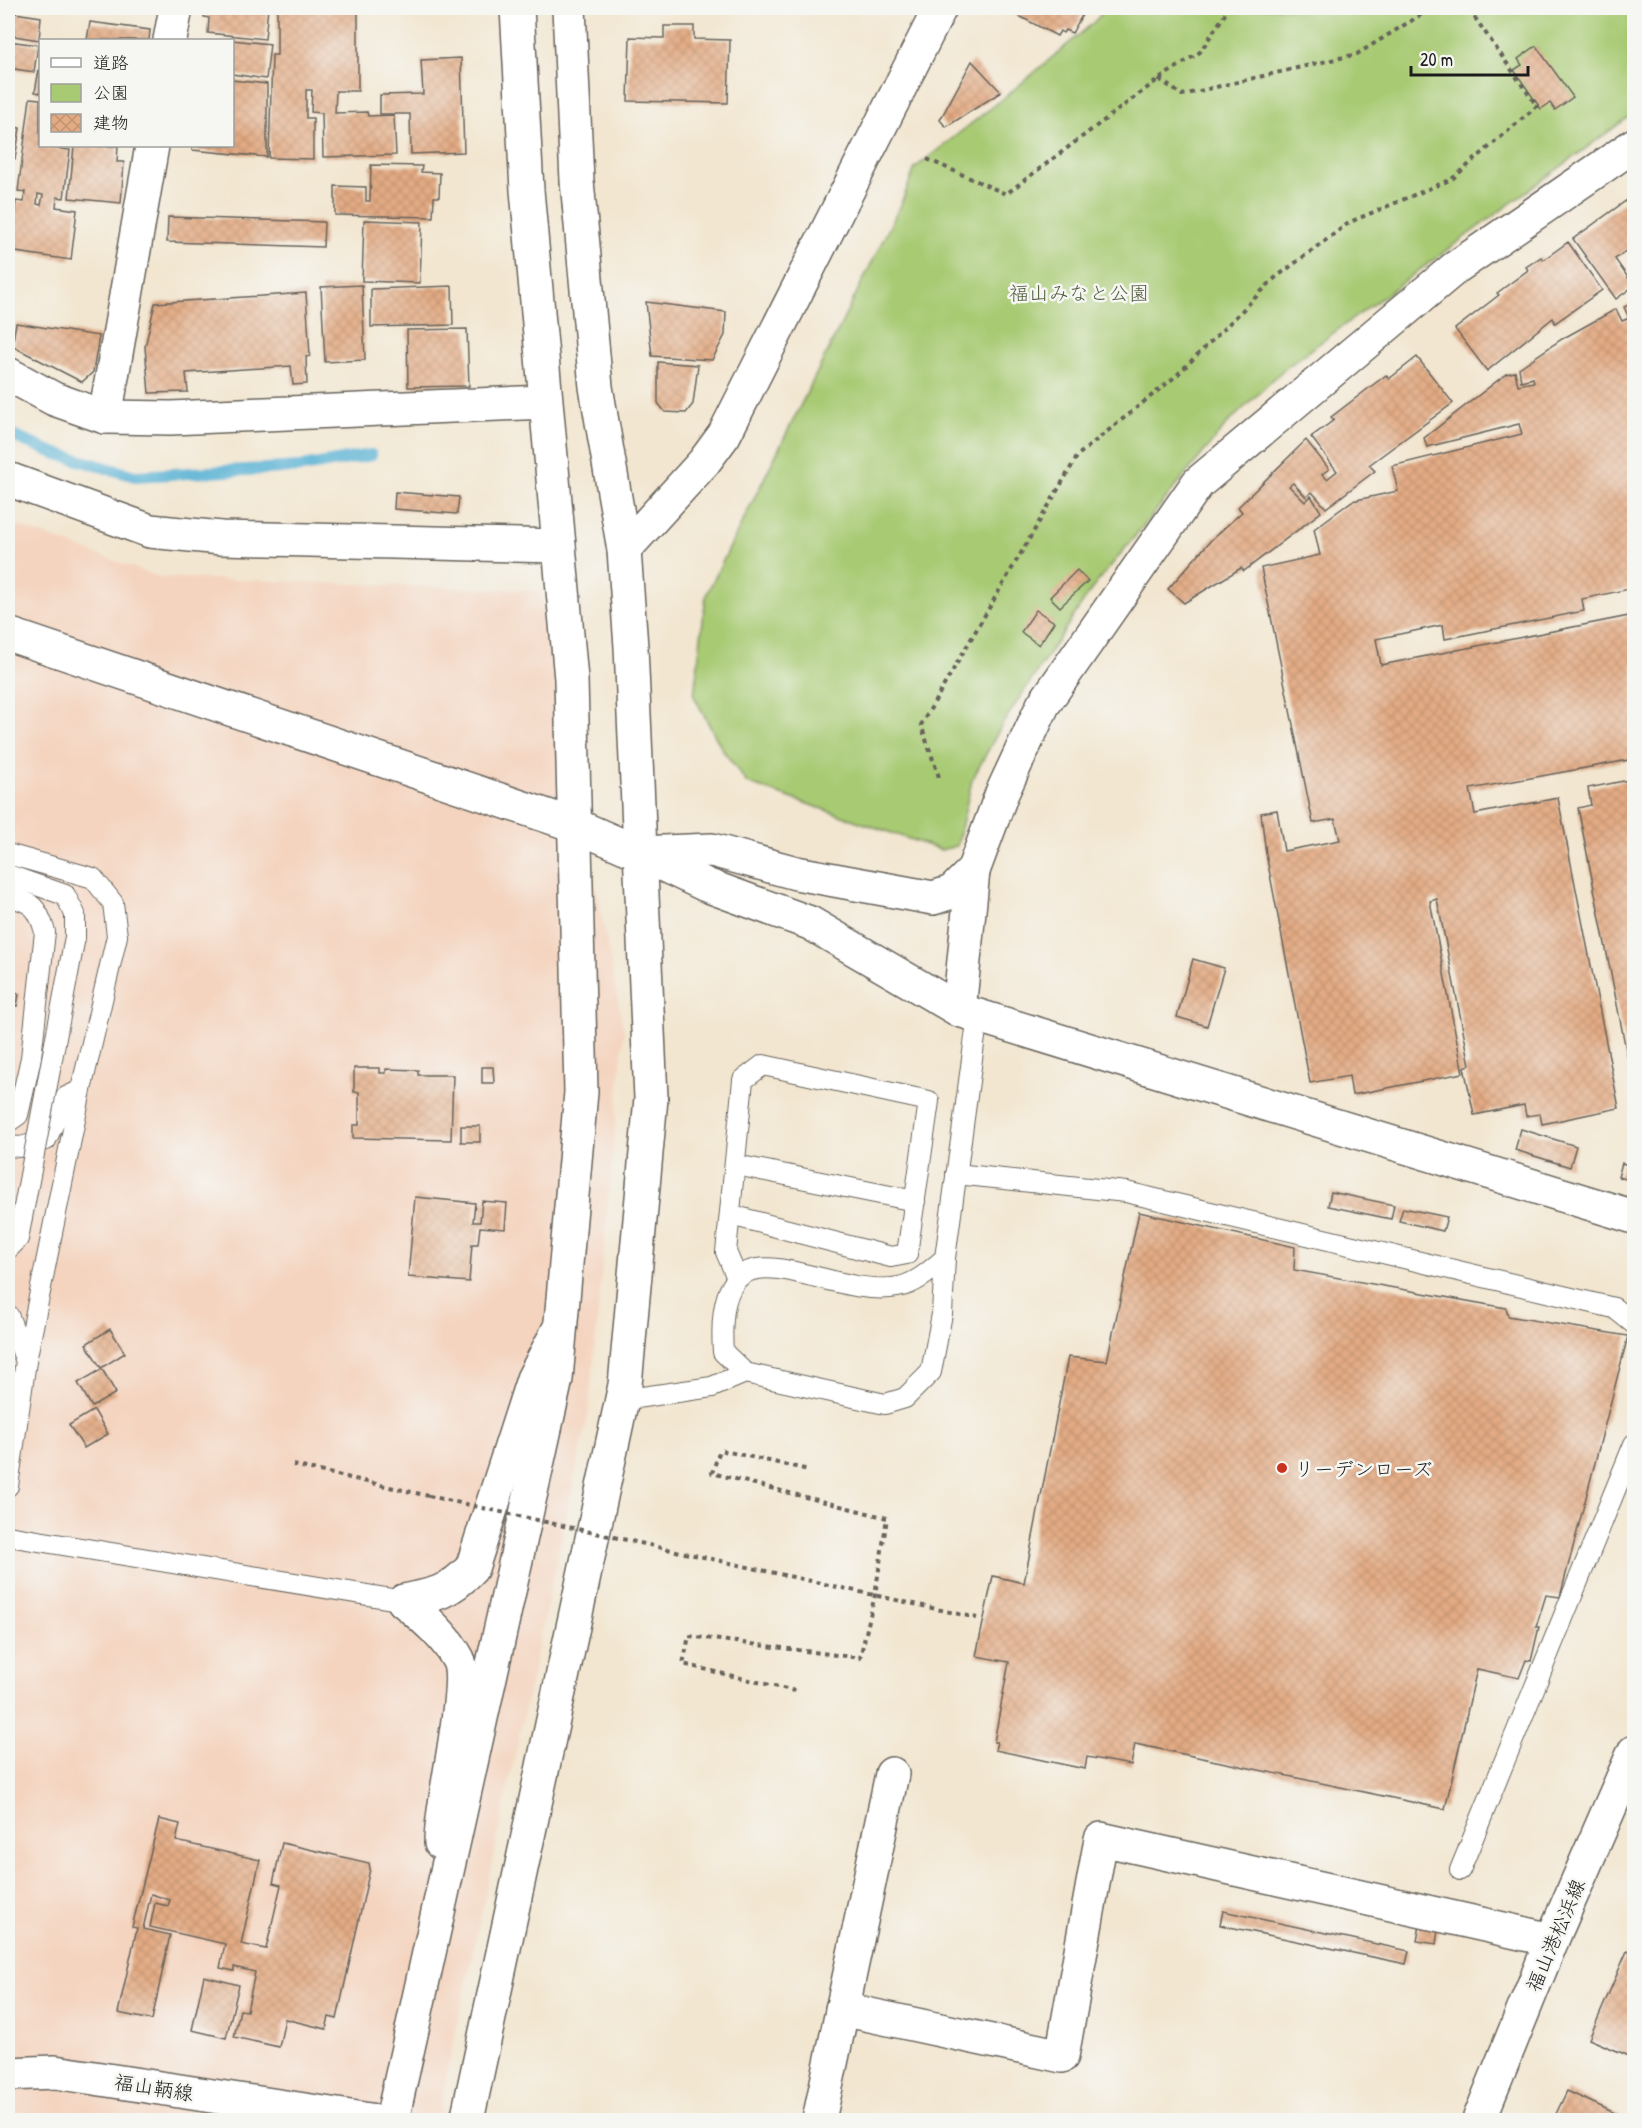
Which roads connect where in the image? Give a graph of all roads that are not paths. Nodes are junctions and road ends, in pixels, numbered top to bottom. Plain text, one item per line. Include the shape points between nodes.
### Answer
1 (176, 8) edge
2 (517, 8) edge
3 (569, 8) edge
4 (940, 8) edge
5 (170, 39) edge
6 (1635, 145) edge
7 (152, 147) edge
8 (8, 374) edge
9 (545, 402) junction
10 (105, 417) junction
11 (8, 479) edge
12 (559, 546) junction
13 (624, 550) junction
14 (8, 634) edge
15 (577, 826) junction
16 (639, 853) junction
17 (8, 854) edge
18 (973, 872) junction
19 (8, 875) edge
20 (8, 896) edge
21 (968, 1013) junction
22 (81, 1090) junction
23 (8, 1122) edge
24 (8, 1146) edge
25 (736, 1165) junction
26 (956, 1174) junction
27 (915, 1201) junction
28 (731, 1215) junction
29 (1635, 1217) edge
30 (8, 1249) edge
31 (945, 1258) junction
32 (736, 1278) junction
33 (8, 1315) edge
34 (1635, 1324) edge
35 (560, 1327) junction
36 (26, 1361) junction
37 (745, 1373) junction
38 (622, 1400) junction
39 (1635, 1444) edge
40 (8, 1486) edge
41 (8, 1536) edge
42 (404, 1601) junction
43 (1635, 1752) edge
44 (892, 1774) dead end
45 (1460, 1870) dead end
46 (442, 1894) junction
47 (1552, 1940) junction
48 (842, 2009) junction
49 (8, 2074) edge
50 (370, 2121) edge
51 (392, 2121) edge
52 (467, 2121) edge
53 (819, 2121) edge
54 (1479, 2121) edge

1 - 5 street
2 - 9 street
3 - 13 street via 577,181 596,387
4 - 13 street via 724,435
6 - 18 street via 1455,268 1198,483 1043,705 1002,793
7 - 10 street
8 - 10 street via 54,399
9 - 10 street via 171,418
9 - 12 street
11 - 12 street via 150,531 221,538
12 - 15 street via 571,679
13 - 16 street
14 - 15 street
15 - 16 street
15 - 35 street via 581,1092
16 - 18 street via 712,850 796,873 933,898 952,892
16 - 21 street via 706,885 810,923
16 - 38 street via 651,1098
17 - 22 lane via 93,878 113,903 117,936
18 - 21 street
19 - 30 lane, bridge via 65,895 75,914 75,937 18,1239
20 - 23 lane via 28,901 40,915 45,932 32,1058 18,1115
21 - 26 lane
21 - 29 street
22 - 24 lane via 66,1097 46,1140 21,1147
22 - 36 lane
25 - 27 lane
25 - 27 lane via 743,1080 763,1065 929,1101
25 - 28 lane
26 - 31 lane
26 - 34 lane via 1126,1192 1614,1308
27 - 28 lane via 907,1254 891,1257
28 - 32 lane via 726,1252
31 - 32 lane via 922,1277 899,1287 870,1287 767,1267 749,1269
31 - 37 lane via 942,1314 931,1372 905,1398 885,1404
32 - 37 lane via 727,1292 721,1324 723,1352
33 - 36 lane
35 - 42 street via 533,1379 472,1568 457,1585 435,1595
35 - 46 street via 556,1379
36 - 40 lane
37 - 38 lane via 712,1387
38 - 52 street
39 - 45 lane
41 - 42 lane
42 - 46 street via 435,1628 459,1660 461,1690 441,1838
43 - 47 street, 福山港松浜線
44 - 48 street
46 - 51 street
47 - 48 street via 1101,1839 1062,2056
47 - 54 street, 福山港松浜線
48 - 53 street
49 - 50 street, 福山鞆線 via 55,2072

